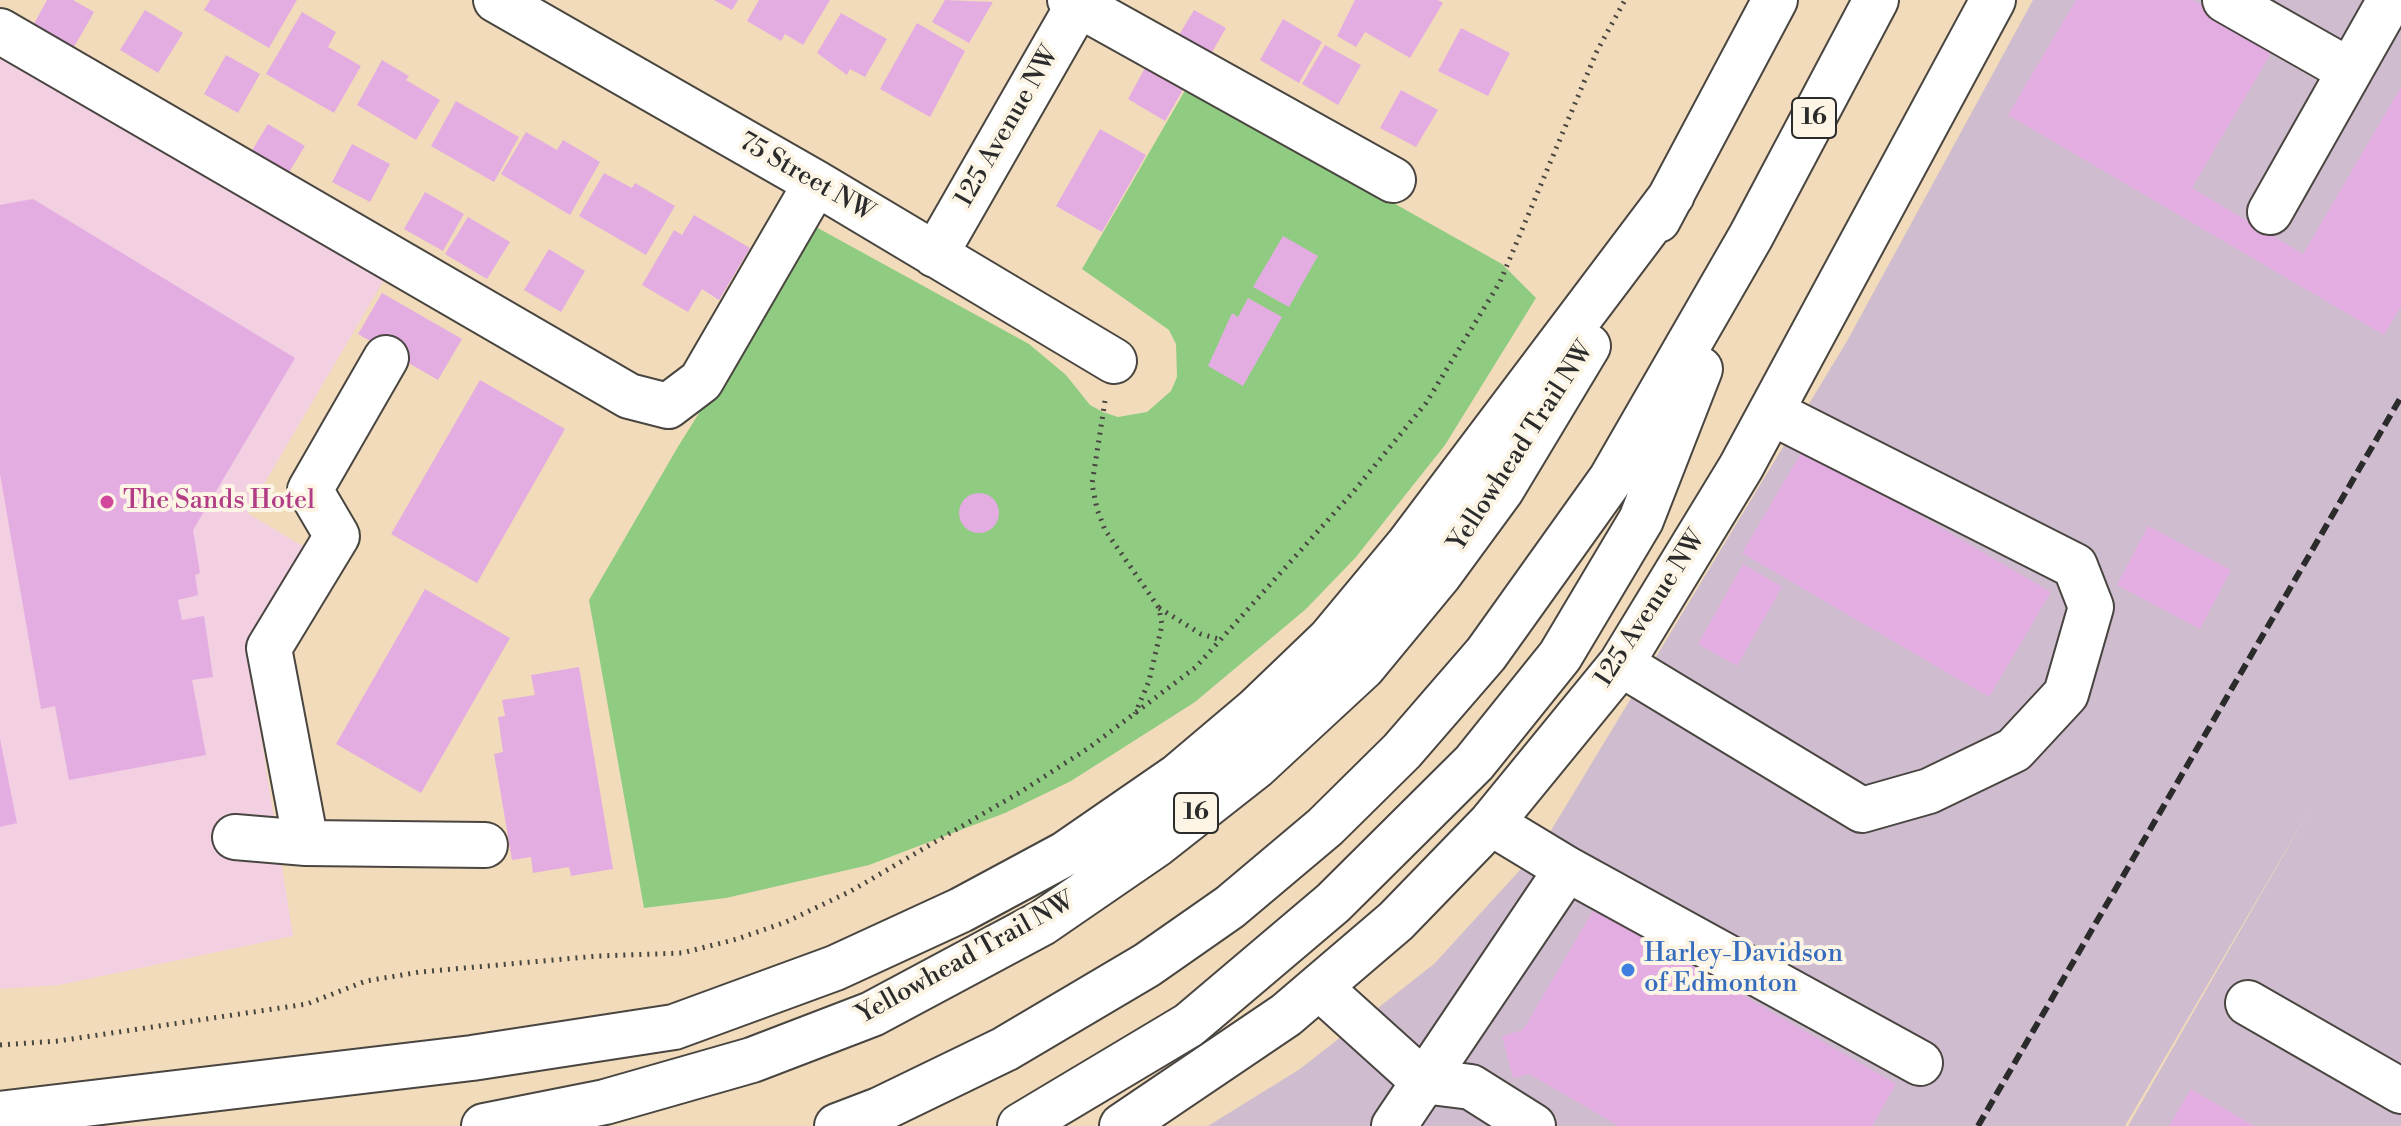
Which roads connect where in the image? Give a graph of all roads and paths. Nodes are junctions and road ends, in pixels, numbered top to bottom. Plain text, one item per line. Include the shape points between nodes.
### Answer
1 (496, 0) edge
2 (1625, 0) edge
3 (1775, 0) edge
4 (1876, 0) edge
5 (1993, 0) edge
6 (2225, 0) edge
7 (2390, 0) edge
8 (1076, 2) edge
9 (0, 31) edge
10 (2350, 71) junction
11 (1393, 180) dead end
12 (816, 183) junction
13 (1672, 195) junction
14 (2270, 212) dead end
15 (1751, 236) junction
16 (935, 255) junction
17 (386, 358) dead end
18 (1114, 361) joint
19 (1771, 412) junction
20 (1159, 608) junction
21 (1222, 640) junction
22 (1621, 664) junction
23 (1135, 714) junction
24 (1491, 823) junction
25 (235, 837) dead end
26 (306, 843) junction
27 (485, 845) dead end
28 (1567, 869) junction
29 (1320, 988) junction
30 (2248, 1003) dead end
31 (0, 1045) edge
32 (1920, 1063) dead end
33 (1423, 1081) junction
34 (2401, 1091) edge
35 (1, 1107) edge
36 (484, 1126) edge
37 (837, 1126) edge
38 (1020, 1126) edge
39 (1122, 1126) edge
40 (1394, 1126) edge
41 (1533, 1126) edge

1 - 12 main road, 75 Street NW
2 - 21 path via 1597,51 1513,253 1457,355 1401,436
3 - 13 main road, Yellowhead Trail NW / 16
4 - 15 main road, 16
5 - 19 main road, 125 Avenue NW
6 - 10 main road
7 - 10 main road
8 - 11 main road
8 - 16 main road, 125 Avenue NW
9 - 12 main road via 629,396 668,406 701,381
10 - 14 main road
12 - 16 main road, 75 Street NW
13 - 35 main road via 1409,544 1330,639 1178,776 1065,854 835,968 674,1027 472,1058
13 - 36 main road, Yellowhead Trail NW / 16 via 1557,400 1502,489 1439,575 1363,667 1255,767 1157,844 1042,923 872,1014 752,1060 605,1102
15 - 37 main road, 16 via 1611,479 1495,642 1402,751 1325,827 1230,907 1147,965 1005,1049
15 - 38 main road via 1641,520 1560,656 1474,763 1333,903 1189,1025
16 - 18 main road, 75 Street NW
17 - 26 main road via 310,490 337,536 269,648
18 - 20 path via 1092,484 1105,530
19 - 22 main road, 125 Avenue NW
19 - 22 main road via 2075,566 2091,607 2066,694 2014,750 1929,791 1862,810
20 - 21 path via 1201,634
20 - 23 path via 1159,648
21 - 23 path
22 - 24 main road, 125 Avenue NW
23 - 31 path via 1022,791 851,891 737,939 682,953 420,972 366,981 307,1004
24 - 28 main road
24 - 29 main road, 125 Avenue NW via 1396,921
25 - 26 main road
26 - 27 main road
28 - 32 main road
28 - 33 main road
29 - 33 main road
29 - 39 main road, 125 Avenue NW
30 - 34 main road
33 - 40 main road
33 - 41 main road via 1471,1087

